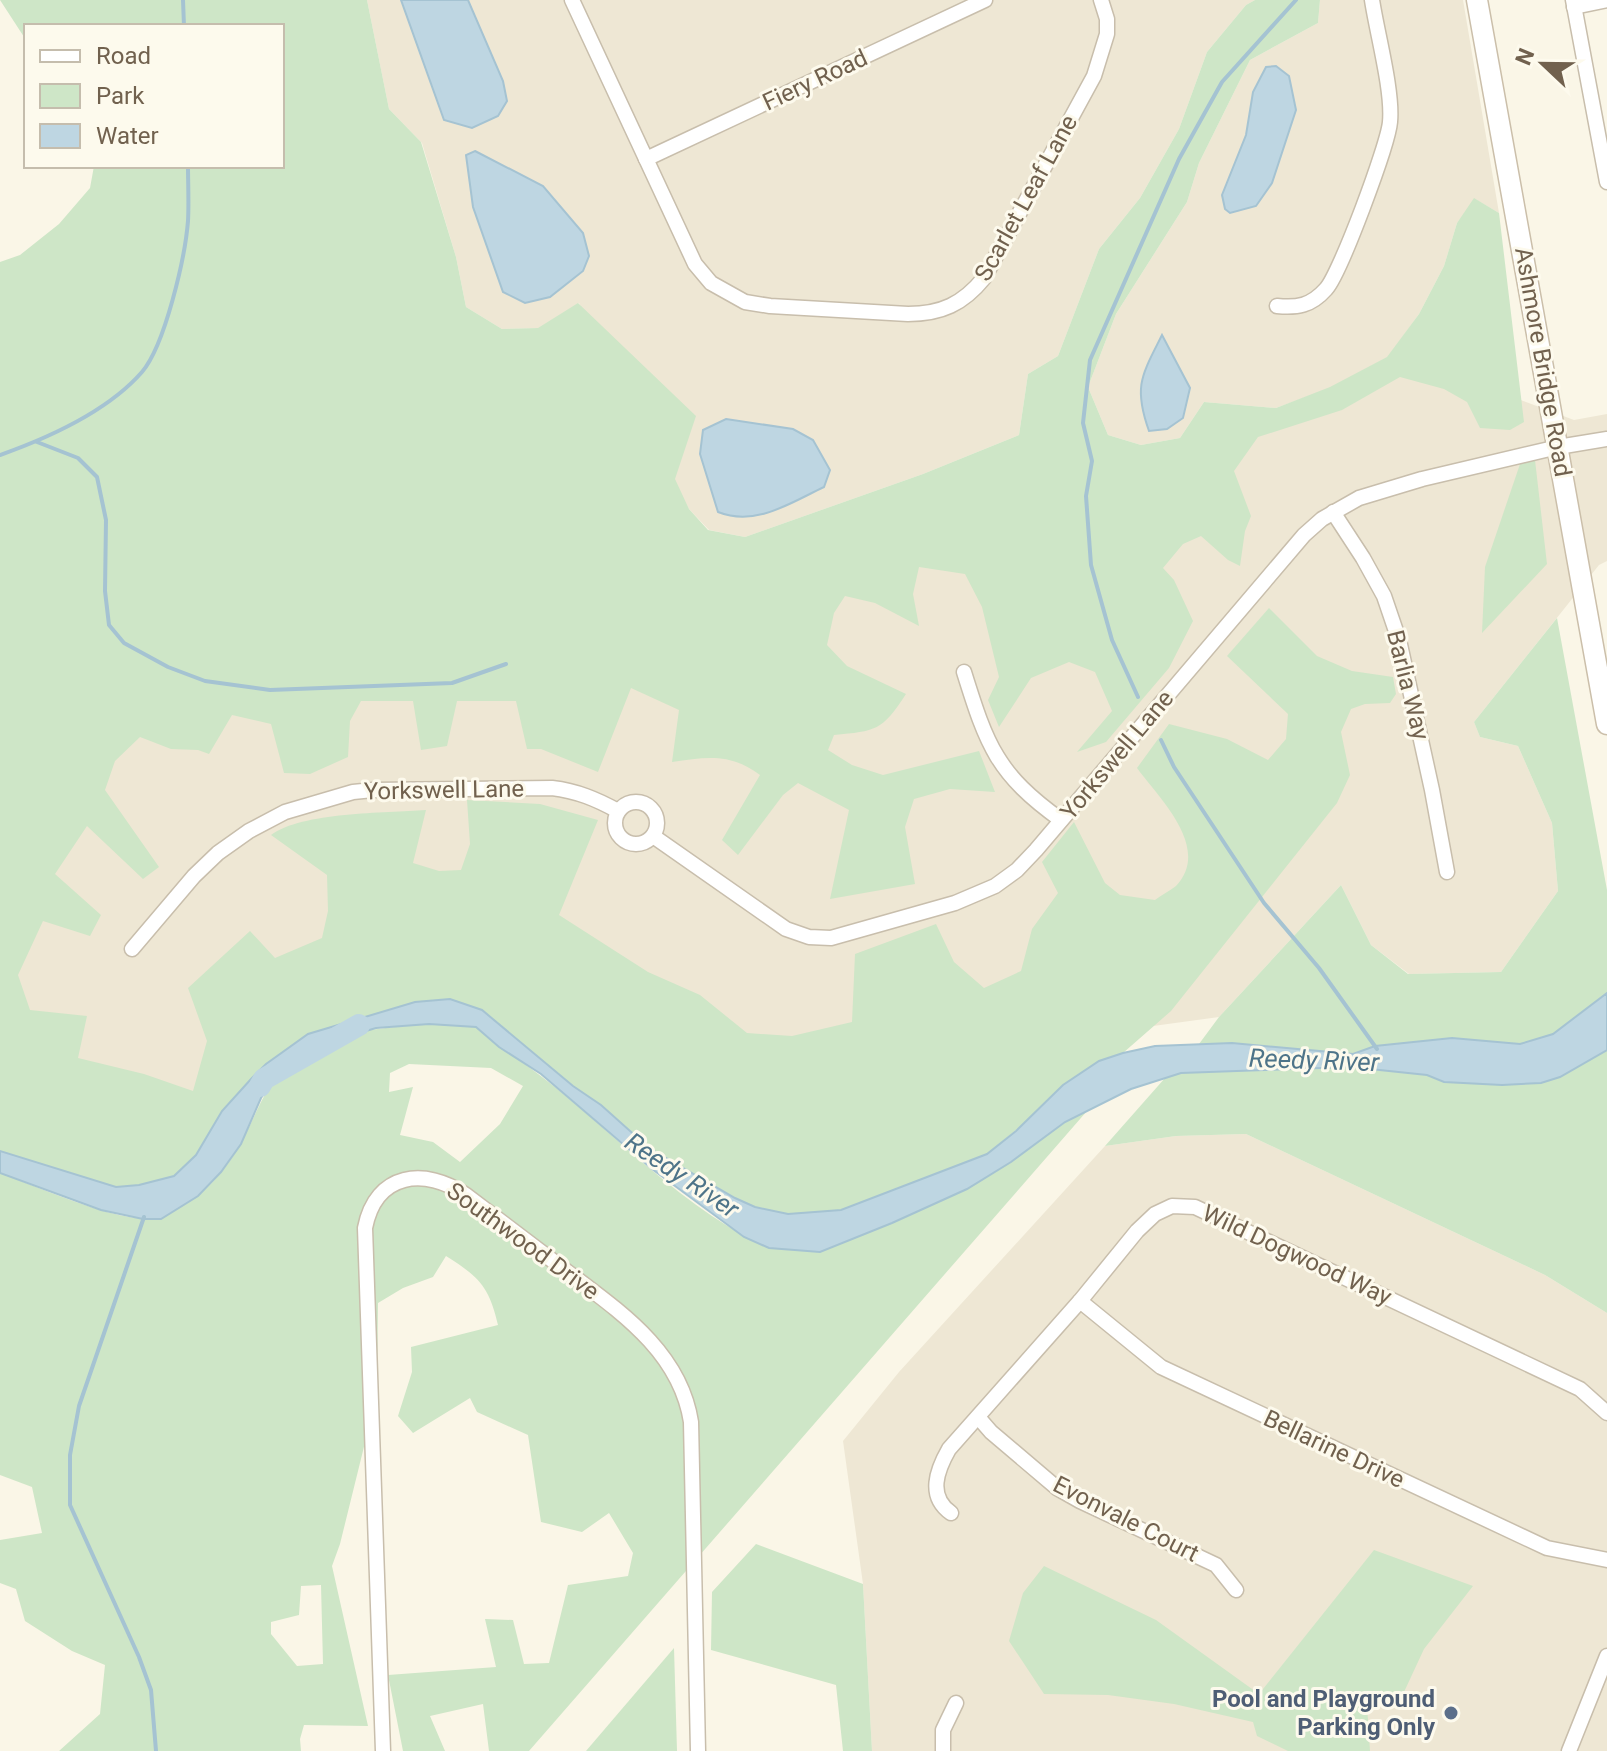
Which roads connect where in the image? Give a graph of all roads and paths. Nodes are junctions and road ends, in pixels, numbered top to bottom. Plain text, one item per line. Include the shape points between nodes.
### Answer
1 (985, 0) edge
2 (1101, 0) edge
3 (1372, 0) edge
4 (1477, 0) edge
5 (1607, 0) edge
6 (577, 2) edge
7 (1574, 4) edge
8 (646, 159) junction
9 (1607, 182) edge
10 (1277, 306) dead end
11 (1607, 439) edge
12 (1558, 447) junction
13 (1333, 512) junction
14 (964, 672) dead end
15 (1607, 724) edge
16 (618, 811) junction
17 (1061, 820) junction
18 (653, 836) junction
19 (1447, 872) dead end
20 (132, 949) dead end
21 (1080, 1301) junction
22 (1607, 1413) edge
23 (978, 1417) junction
24 (951, 1513) dead end
25 (1607, 1560) edge
26 (1236, 1590) dead end
27 (1607, 1656) edge
28 (956, 1703) dead end
29 (383, 1751) edge
30 (698, 1751) edge
31 (943, 1751) edge
32 (1569, 1751) edge

1 - 8 street, Fiery Road
2 - 8 street, Scarlet Leaf Lane via 1107,34 1094,76 984,278 966,297 940,312 770,306 724,292 695,264
3 - 10 street via 1390,106 1387,138 1328,288 1297,308
4 - 12 main road, Ashmore Bridge Road
5 - 7 street
6 - 8 street, Scarlet Leaf Lane
7 - 9 street
11 - 12 street, Yorkswell Lane
12 - 13 street, Yorkswell Lane via 1422,479 1359,498
12 - 15 main road, Ashmore Bridge Road
13 - 17 street, Yorkswell Lane via 1304,535
13 - 19 street, Barlia Way via 1384,596 1399,640
14 - 17 street via 996,757 1023,790
16 - 18 street via 616,830 625,841 639,844
16 - 18 street via 630,802 650,806 657,818
16 - 20 street, Yorkswell Lane via 592,797 552,788 373,790 323,800 285,812 218,853
17 - 18 street, Yorkswell Lane via 1017,870 995,886 955,903 831,938 786,929
21 - 22 street, Wild Dogwood Way via 1155,1214 1190,1205 1580,1389
21 - 23 street, Wild Dogwood Way
21 - 25 street, Bellarine Drive via 1161,1367 1547,1548
23 - 24 street, Wild Dogwood Way via 937,1469 941,1506
23 - 26 street, Evonvale Court via 1057,1488 1216,1565
27 - 32 street
28 - 31 street via 943,1730
29 - 30 street, Southwood Drive via 365,1228 370,1210 386,1189 419,1177 456,1188 622,1315 659,1350 684,1392 691,1422

